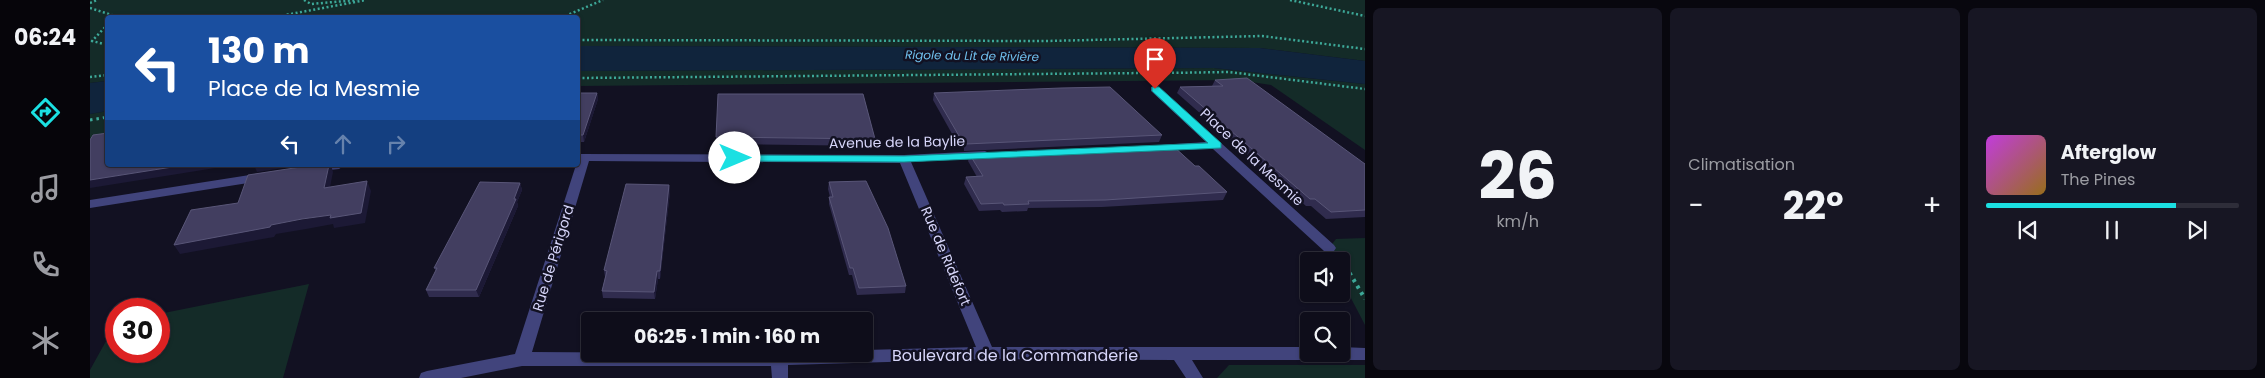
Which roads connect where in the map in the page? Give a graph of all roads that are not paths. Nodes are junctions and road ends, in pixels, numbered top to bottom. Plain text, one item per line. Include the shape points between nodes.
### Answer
1 (1155, 89) dead end
2 (1217, 145) junction
3 (1149, 148) edge
4 (1002, 155) edge
5 (581, 157) edge
6 (904, 159) junction
7 (326, 167) edge
8 (578, 167) edge
9 (301, 171) edge
10 (272, 176) edge
11 (90, 204) edge
12 (1329, 248) road end
13 (987, 353) junction
14 (1365, 354) edge
15 (1180, 355) junction
16 (873, 356) edge
17 (522, 359) junction
18 (581, 359) edge
19 (779, 362) edge
20 (427, 378) edge
21 (780, 378) edge
22 (1195, 378) edge

1 - 2 street, Place de la Mesmie
2 - 3 street
2 - 12 street, Place de la Mesmie
4 - 6 street, Avenue de la Baylie
5 - 6 street, Avenue de la Baylie
6 - 13 street, Rue de Ridefort
7 - 9 street
8 - 17 street, Rue de Périgord
10 - 11 street
13 - 15 street, Boulevard de la Commanderie
13 - 16 street, Boulevard de la Commanderie
14 - 15 street, Boulevard de la Commanderie
15 - 22 street
17 - 18 street, Boulevard de la Commanderie
17 - 20 street, Boulevard de la Commanderie
19 - 21 street

